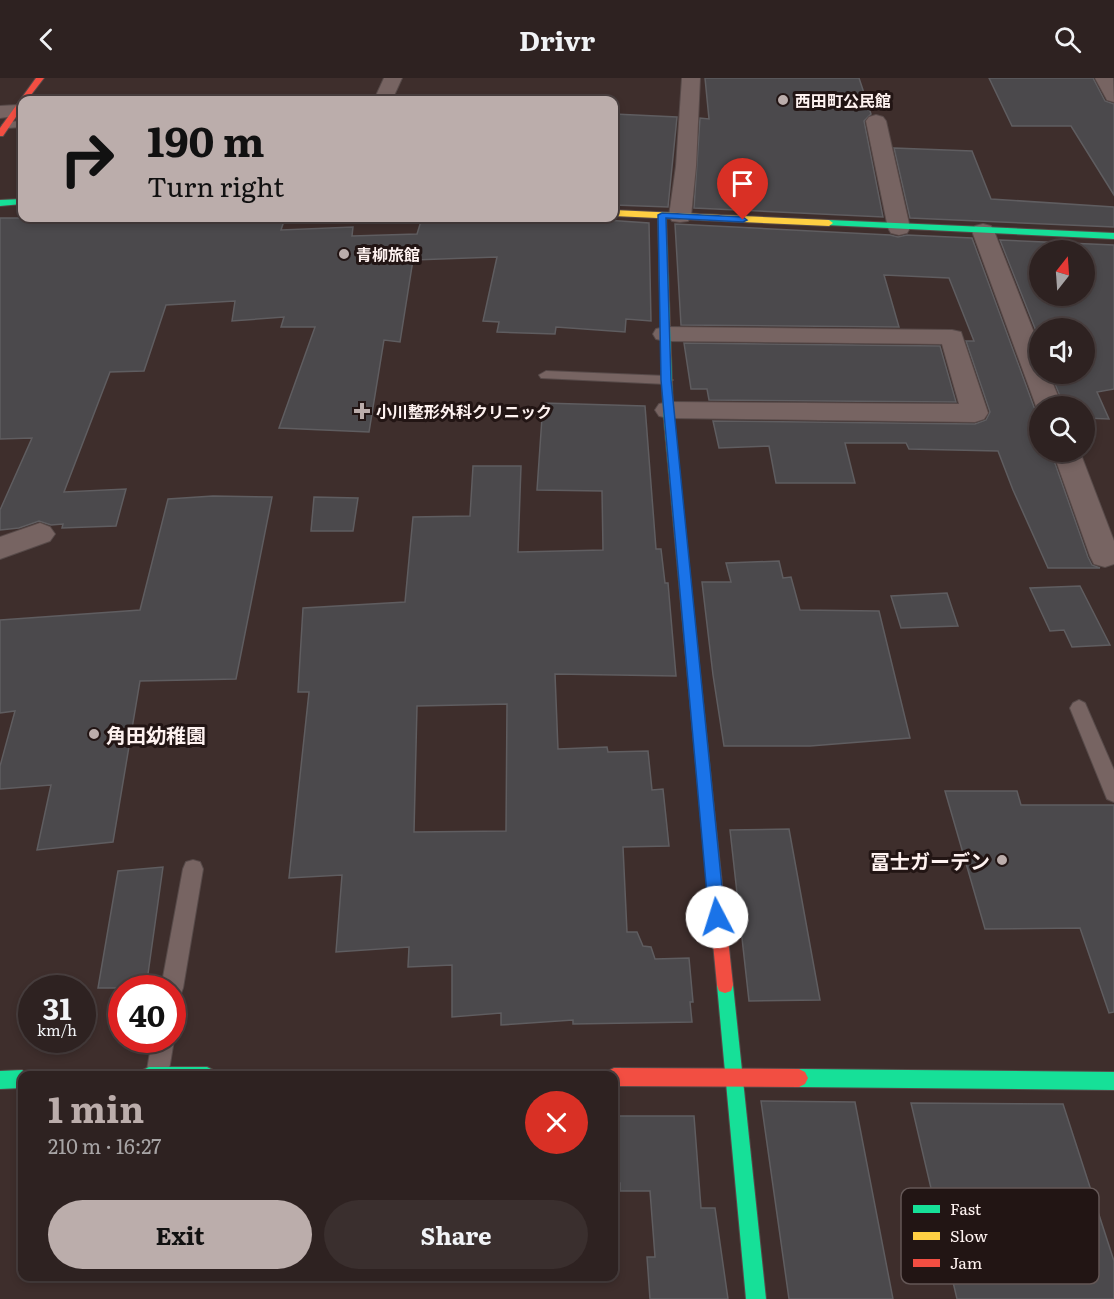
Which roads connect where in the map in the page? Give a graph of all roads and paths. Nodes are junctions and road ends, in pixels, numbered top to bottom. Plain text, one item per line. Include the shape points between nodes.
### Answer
1 (40, 78) edge
2 (393, 78) edge
3 (691, 78) edge
4 (1104, 78) edge
5 (27, 96) edge
6 (385, 96) edge
7 (1114, 96) edge
8 (876, 121) dead end
9 (18, 202) edge
10 (0, 203) edge
11 (618, 213) edge
12 (671, 216) junction
13 (899, 228) junction
14 (983, 231) junction
15 (1114, 236) edge
16 (665, 334) junction
17 (546, 375) dead end
18 (666, 380) junction
19 (1045, 396) edge
20 (668, 410) junction
21 (1070, 462) edge
22 (40, 534) dead end
23 (0, 548) edge
24 (1105, 556) dead end
25 (1078, 708) dead end
26 (1114, 793) edge
27 (193, 869) dead end
28 (174, 975) edge
29 (161, 1053) edge
30 (158, 1071) edge
31 (618, 1077) edge
32 (732, 1078) junction
33 (18, 1079) edge
34 (0, 1080) edge
35 (1114, 1081) edge
36 (756, 1299) edge

1 - 5 street
2 - 6 street
3 - 12 street via 686,166
4 - 7 street
8 - 13 street
9 - 10 street
11 - 12 street
12 - 13 street
12 - 16 street
13 - 14 street
14 - 15 street
14 - 19 street
16 - 18 street
16 - 20 street via 952,337 975,413
17 - 18 lane
18 - 20 street
20 - 32 street
21 - 24 street
22 - 23 street
25 - 26 lane
27 - 28 lane
29 - 30 lane
31 - 32 street
32 - 35 street
32 - 36 street
33 - 34 street

